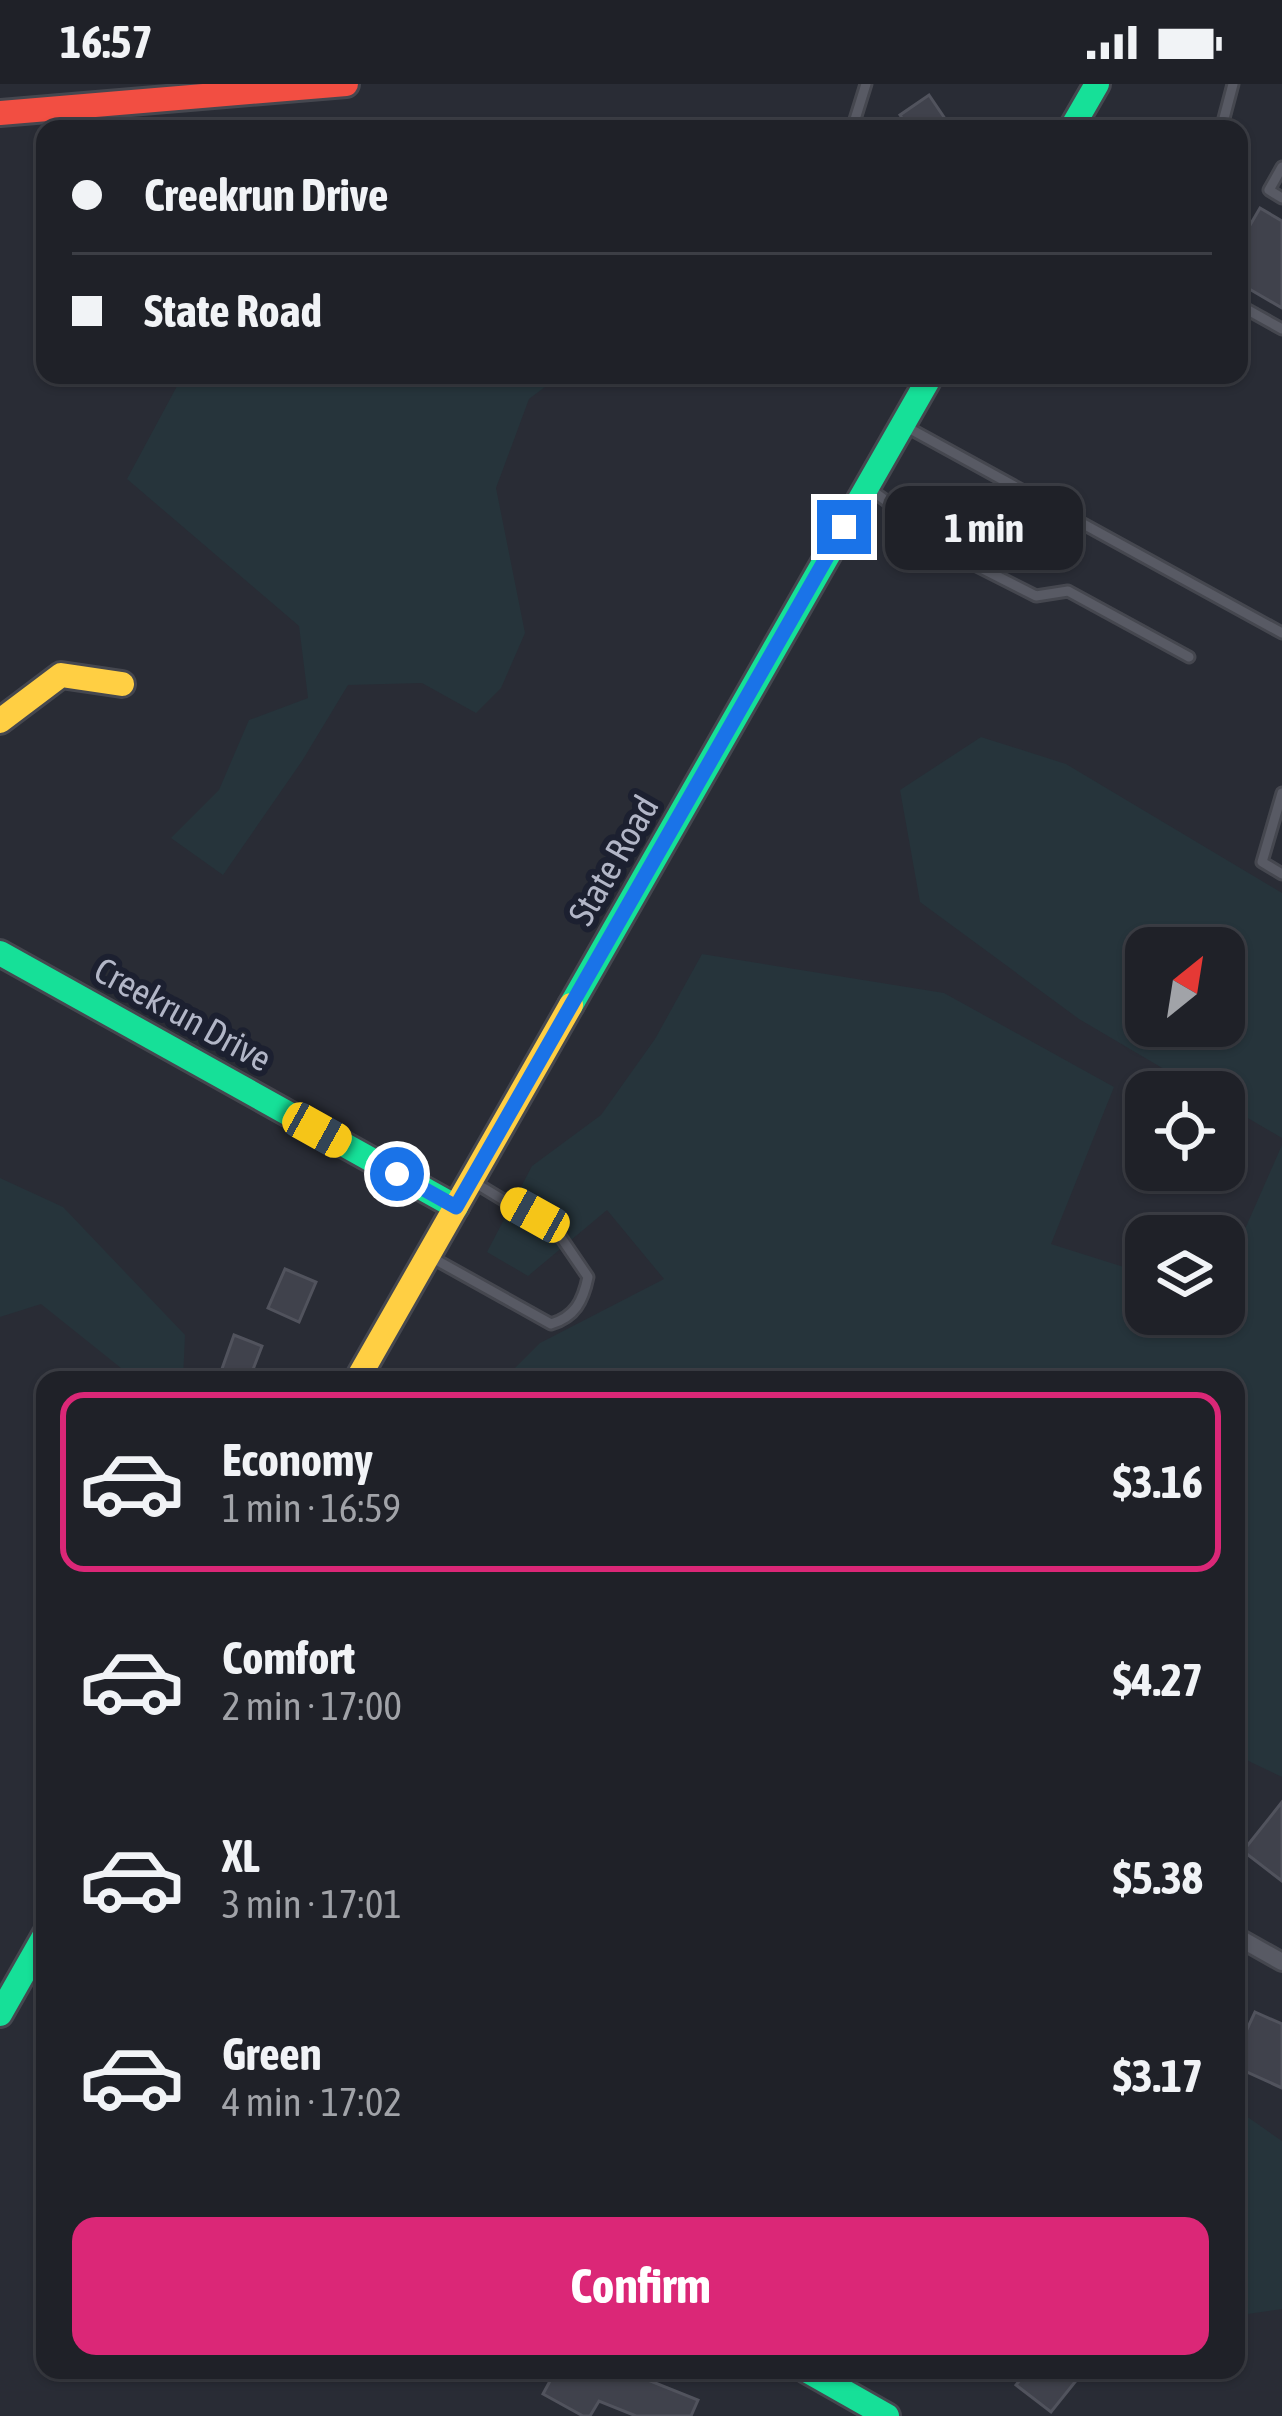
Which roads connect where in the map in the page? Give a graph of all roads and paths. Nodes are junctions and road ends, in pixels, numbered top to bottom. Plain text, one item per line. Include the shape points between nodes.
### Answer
1 (346, 84) edge
2 (866, 84) edge
3 (1097, 84) edge
4 (1233, 84) edge
5 (139, 92) edge
6 (0, 113) edge
7 (855, 120) edge
8 (1080, 120) edge
9 (1224, 120) edge
10 (1282, 167) edge
11 (1282, 198) edge
12 (1248, 309) edge
13 (1282, 329) edge
14 (926, 384) edge
15 (903, 425) junction
16 (868, 487) junction
17 (1282, 633) edge
18 (1189, 657) dead end
19 (122, 684) dead end
20 (0, 721) edge
21 (1282, 793) edge
22 (1282, 874) edge
23 (0, 953) edge
24 (472, 1181) junction
25 (456, 1207) junction
26 (429, 1256) junction
27 (362, 1371) edge
28 (1245, 1941) edge
29 (1282, 1962) edge
30 (35, 1976) edge
31 (2, 2005) edge
32 (822, 2379) edge
33 (887, 2416) edge

1 - 5 main road
2 - 7 lane
3 - 8 main road
4 - 9 lane
5 - 6 main road
10 - 11 lane via 1269,190
12 - 13 lane
14 - 15 main road, State Road
15 - 16 main road, State Road
15 - 17 lane
16 - 18 lane via 976,566 1036,596 1068,591
16 - 24 main road, State Road
19 - 20 main road via 61,675
21 - 22 lane via 1262,862
23 - 25 main road, Creekrun Drive
24 - 25 main road, State Road
24 - 26 lane via 558,1233 588,1277 584,1296 572,1315 551,1324
25 - 26 main road, State Road
26 - 27 main road, State Road
28 - 29 street
30 - 31 main road
32 - 33 main road

